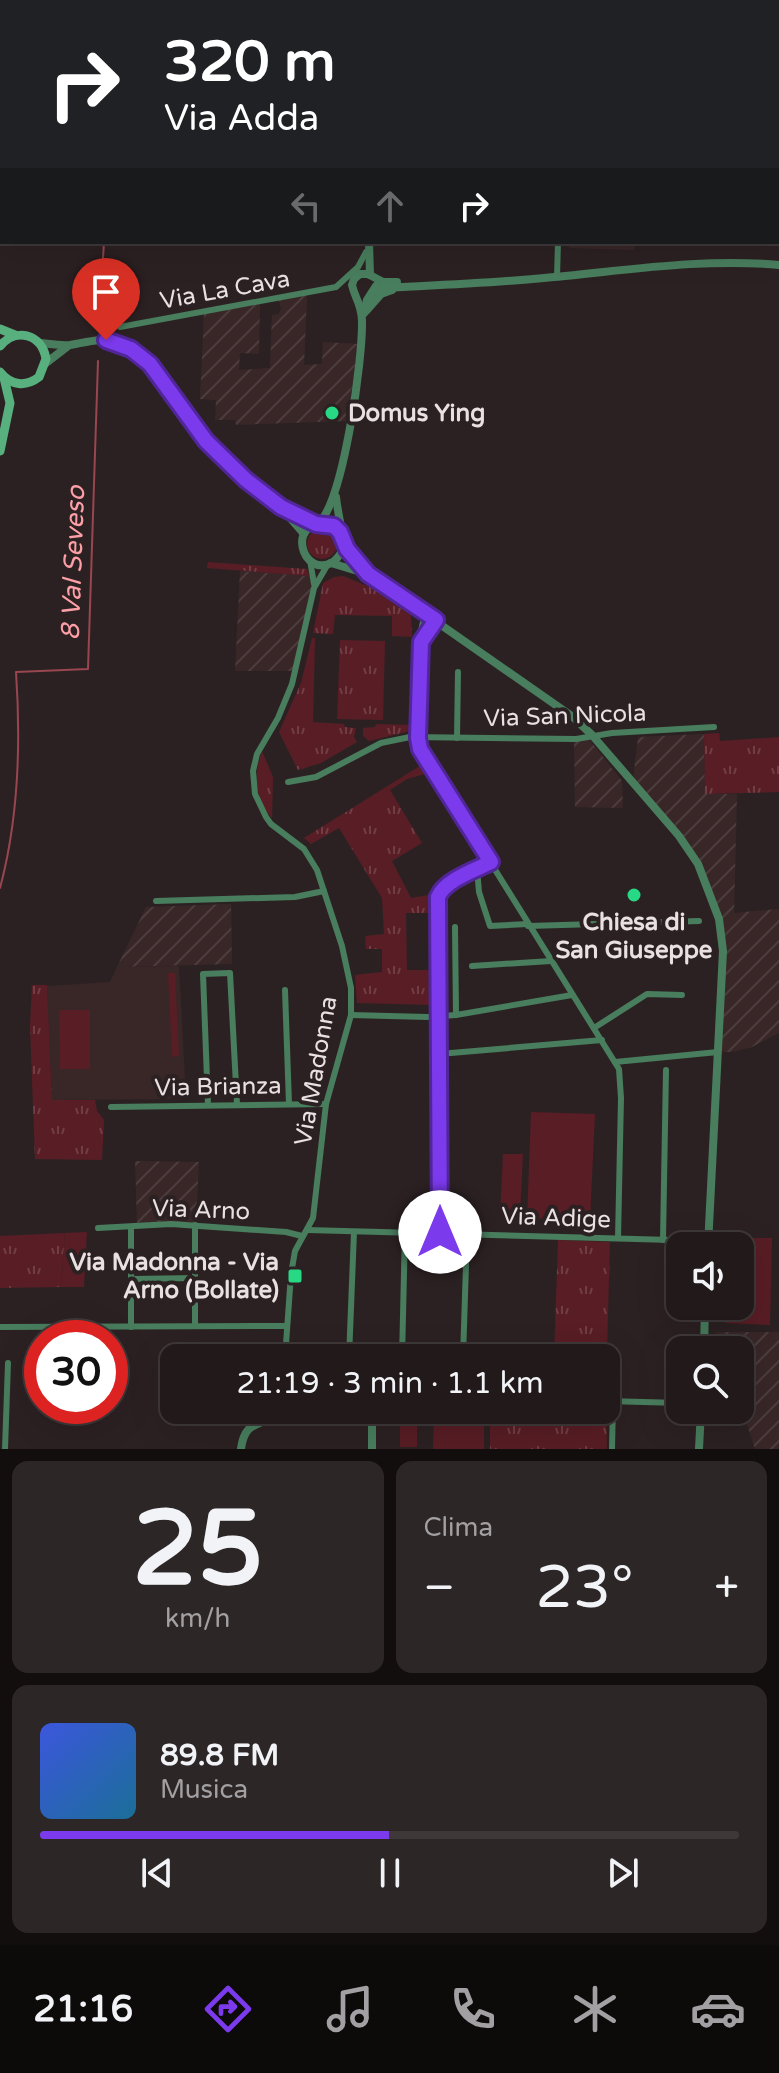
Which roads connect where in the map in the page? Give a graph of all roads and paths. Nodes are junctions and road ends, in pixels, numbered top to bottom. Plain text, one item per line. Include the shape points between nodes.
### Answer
1 (558, 244) edge
2 (368, 246) edge
3 (779, 265) edge
4 (368, 275) junction
5 (557, 277) junction
6 (426, 285) junction
7 (336, 287) junction
8 (398, 287) junction
9 (354, 289) junction
10 (372, 294) junction
11 (363, 318) junction
12 (120, 327) dead end
13 (0, 329) edge
14 (15, 335) junction
15 (40, 343) junction
16 (69, 345) junction
17 (0, 346) edge
18 (46, 363) junction
19 (2, 375) edge
20 (26, 384) junction
21 (10, 403) junction
22 (0, 451) edge
23 (335, 492) junction
24 (281, 507) junction
25 (318, 524) junction
26 (304, 534) junction
27 (342, 537) junction
28 (310, 560) junction
29 (329, 563) junction
30 (368, 574) junction
31 (314, 588) junction
32 (426, 613) junction
33 (436, 620) junction
34 (421, 642) junction
35 (458, 672) dead end
36 (714, 727) dead end
37 (592, 735) junction
38 (418, 738) junction
39 (457, 738) junction
40 (288, 782) dead end
41 (491, 862) junction
42 (477, 869) junction
43 (324, 891) junction
44 (156, 901) dead end
45 (699, 921) dead end
46 (528, 925) junction
47 (455, 927) dead end
48 (551, 961) junction
49 (472, 966) dead end
50 (285, 990) dead end
51 (572, 995) junction
52 (682, 995) dead end
53 (351, 1015) junction
54 (456, 1015) junction
55 (437, 1016) junction
56 (594, 1028) junction
57 (602, 1040) junction
58 (718, 1052) junction
59 (439, 1054) junction
60 (615, 1062) junction
61 (666, 1070) dead end
62 (237, 1104) junction
63 (289, 1104) junction
64 (326, 1104) junction
65 (208, 1105) junction
66 (111, 1107) dead end
67 (195, 1225) junction
68 (131, 1227) junction
69 (98, 1228) dead end
70 (405, 1231) junction
71 (354, 1232) junction
72 (440, 1232) junction
73 (709, 1232) edge
74 (304, 1233) junction
75 (467, 1233) junction
76 (618, 1238) junction
77 (663, 1240) junction
78 (666, 1240) edge
79 (195, 1278) junction
80 (132, 1279) junction
81 (195, 1326) junction
82 (287, 1326) junction
83 (0, 1327) edge
84 (131, 1327) junction
85 (286, 1344) edge
86 (350, 1344) edge
87 (402, 1344) edge
88 (463, 1344) edge
89 (8, 1363) dead end
90 (620, 1401) edge
91 (666, 1403) edge
92 (255, 1424) edge
93 (372, 1424) edge
94 (611, 1424) edge
95 (700, 1424) edge
96 (5, 1449) edge
97 (241, 1449) edge
98 (372, 1449) edge
99 (612, 1449) edge
100 (699, 1449) edge

1 - 5 street
2 - 4 street
2 - 7 street via 358,267
3 - 5 street via 671,265
4 - 6 street via 383,282
4 - 9 street
4 - 10 street via 376,283
5 - 6 street
6 - 8 street
7 - 9 street, Via La Cava
7 - 12 street, Via La Cava
8 - 10 street
8 - 11 street via 381,294
9 - 10 street
9 - 11 street
10 - 11 street
11 - 23 street via 353,409
13 - 14 main road
14 - 15 main road
14 - 17 main road
15 - 16 street
15 - 18 main road
16 - 18 street
16 - 24 street via 106,340 140,355 213,449
18 - 20 main road via 39,377
19 - 20 main road
19 - 21 main road
20 - 21 main road
21 - 22 main road
23 - 25 street
23 - 27 street
24 - 25 street
24 - 26 street
25 - 26 street
25 - 27 street via 328,524
26 - 28 street via 302,549
27 - 29 street via 339,556
27 - 30 street
28 - 29 street
28 - 31 street, Via Madonna
29 - 30 street
29 - 31 street, Via Madonna
30 - 32 street
31 - 43 street, Via Madonna via 292,684 257,754 252,778 261,809 271,824 310,855
32 - 33 street
32 - 34 street
33 - 34 street
33 - 37 street
34 - 38 street
35 - 39 street
36 - 37 street, Via San Nicola
37 - 39 street, Via San Nicola
37 - 58 street via 679,836 711,893 723,951
38 - 39 street, Via San Nicola
38 - 40 street, Via San Nicola via 381,743 316,777
38 - 41 street
41 - 42 street
41 - 46 street
42 - 46 street via 490,926
42 - 55 street via 438,894
43 - 44 street via 295,897
43 - 53 street, Via Madonna via 348,968
45 - 46 street
46 - 48 street
47 - 54 street
48 - 49 street
48 - 51 street
50 - 63 street
51 - 54 street
51 - 56 street
52 - 56 street via 647,994
53 - 55 street
53 - 64 street, Via Madonna
54 - 55 street
55 - 59 street
56 - 57 street
57 - 59 street
57 - 60 street
58 - 60 street
58 - 73 street
59 - 72 street
60 - 76 street via 621,1098
61 - 77 street
62 - 63 street, Via Brianza
62 - 65 street, Via Brianza
62 - 65 street via 230,973 203,974
63 - 64 street, Via Brianza
64 - 74 street, Via Madonna via 317,1195
65 - 66 street, Via Brianza
67 - 68 street, Via Arno
67 - 74 street, Via Arno
67 - 79 street
68 - 69 street, Via Arno
68 - 80 street
70 - 71 street, Via Adige
70 - 72 street, Via Adige
70 - 87 street
71 - 74 street, Via Adige
71 - 86 street
72 - 75 street, Via Adige
74 - 82 street, Via Madonna via 291,1274
75 - 76 street, Via Adige
75 - 88 street
76 - 77 street, Via Adige
77 - 78 street, Via Adige
79 - 80 street
79 - 81 street
80 - 84 street
81 - 82 street
81 - 84 street
82 - 85 street, Via Madonna
83 - 84 street
89 - 96 street
90 - 91 street
92 - 97 street via 243,1436
93 - 98 street
94 - 99 street
95 - 100 street

